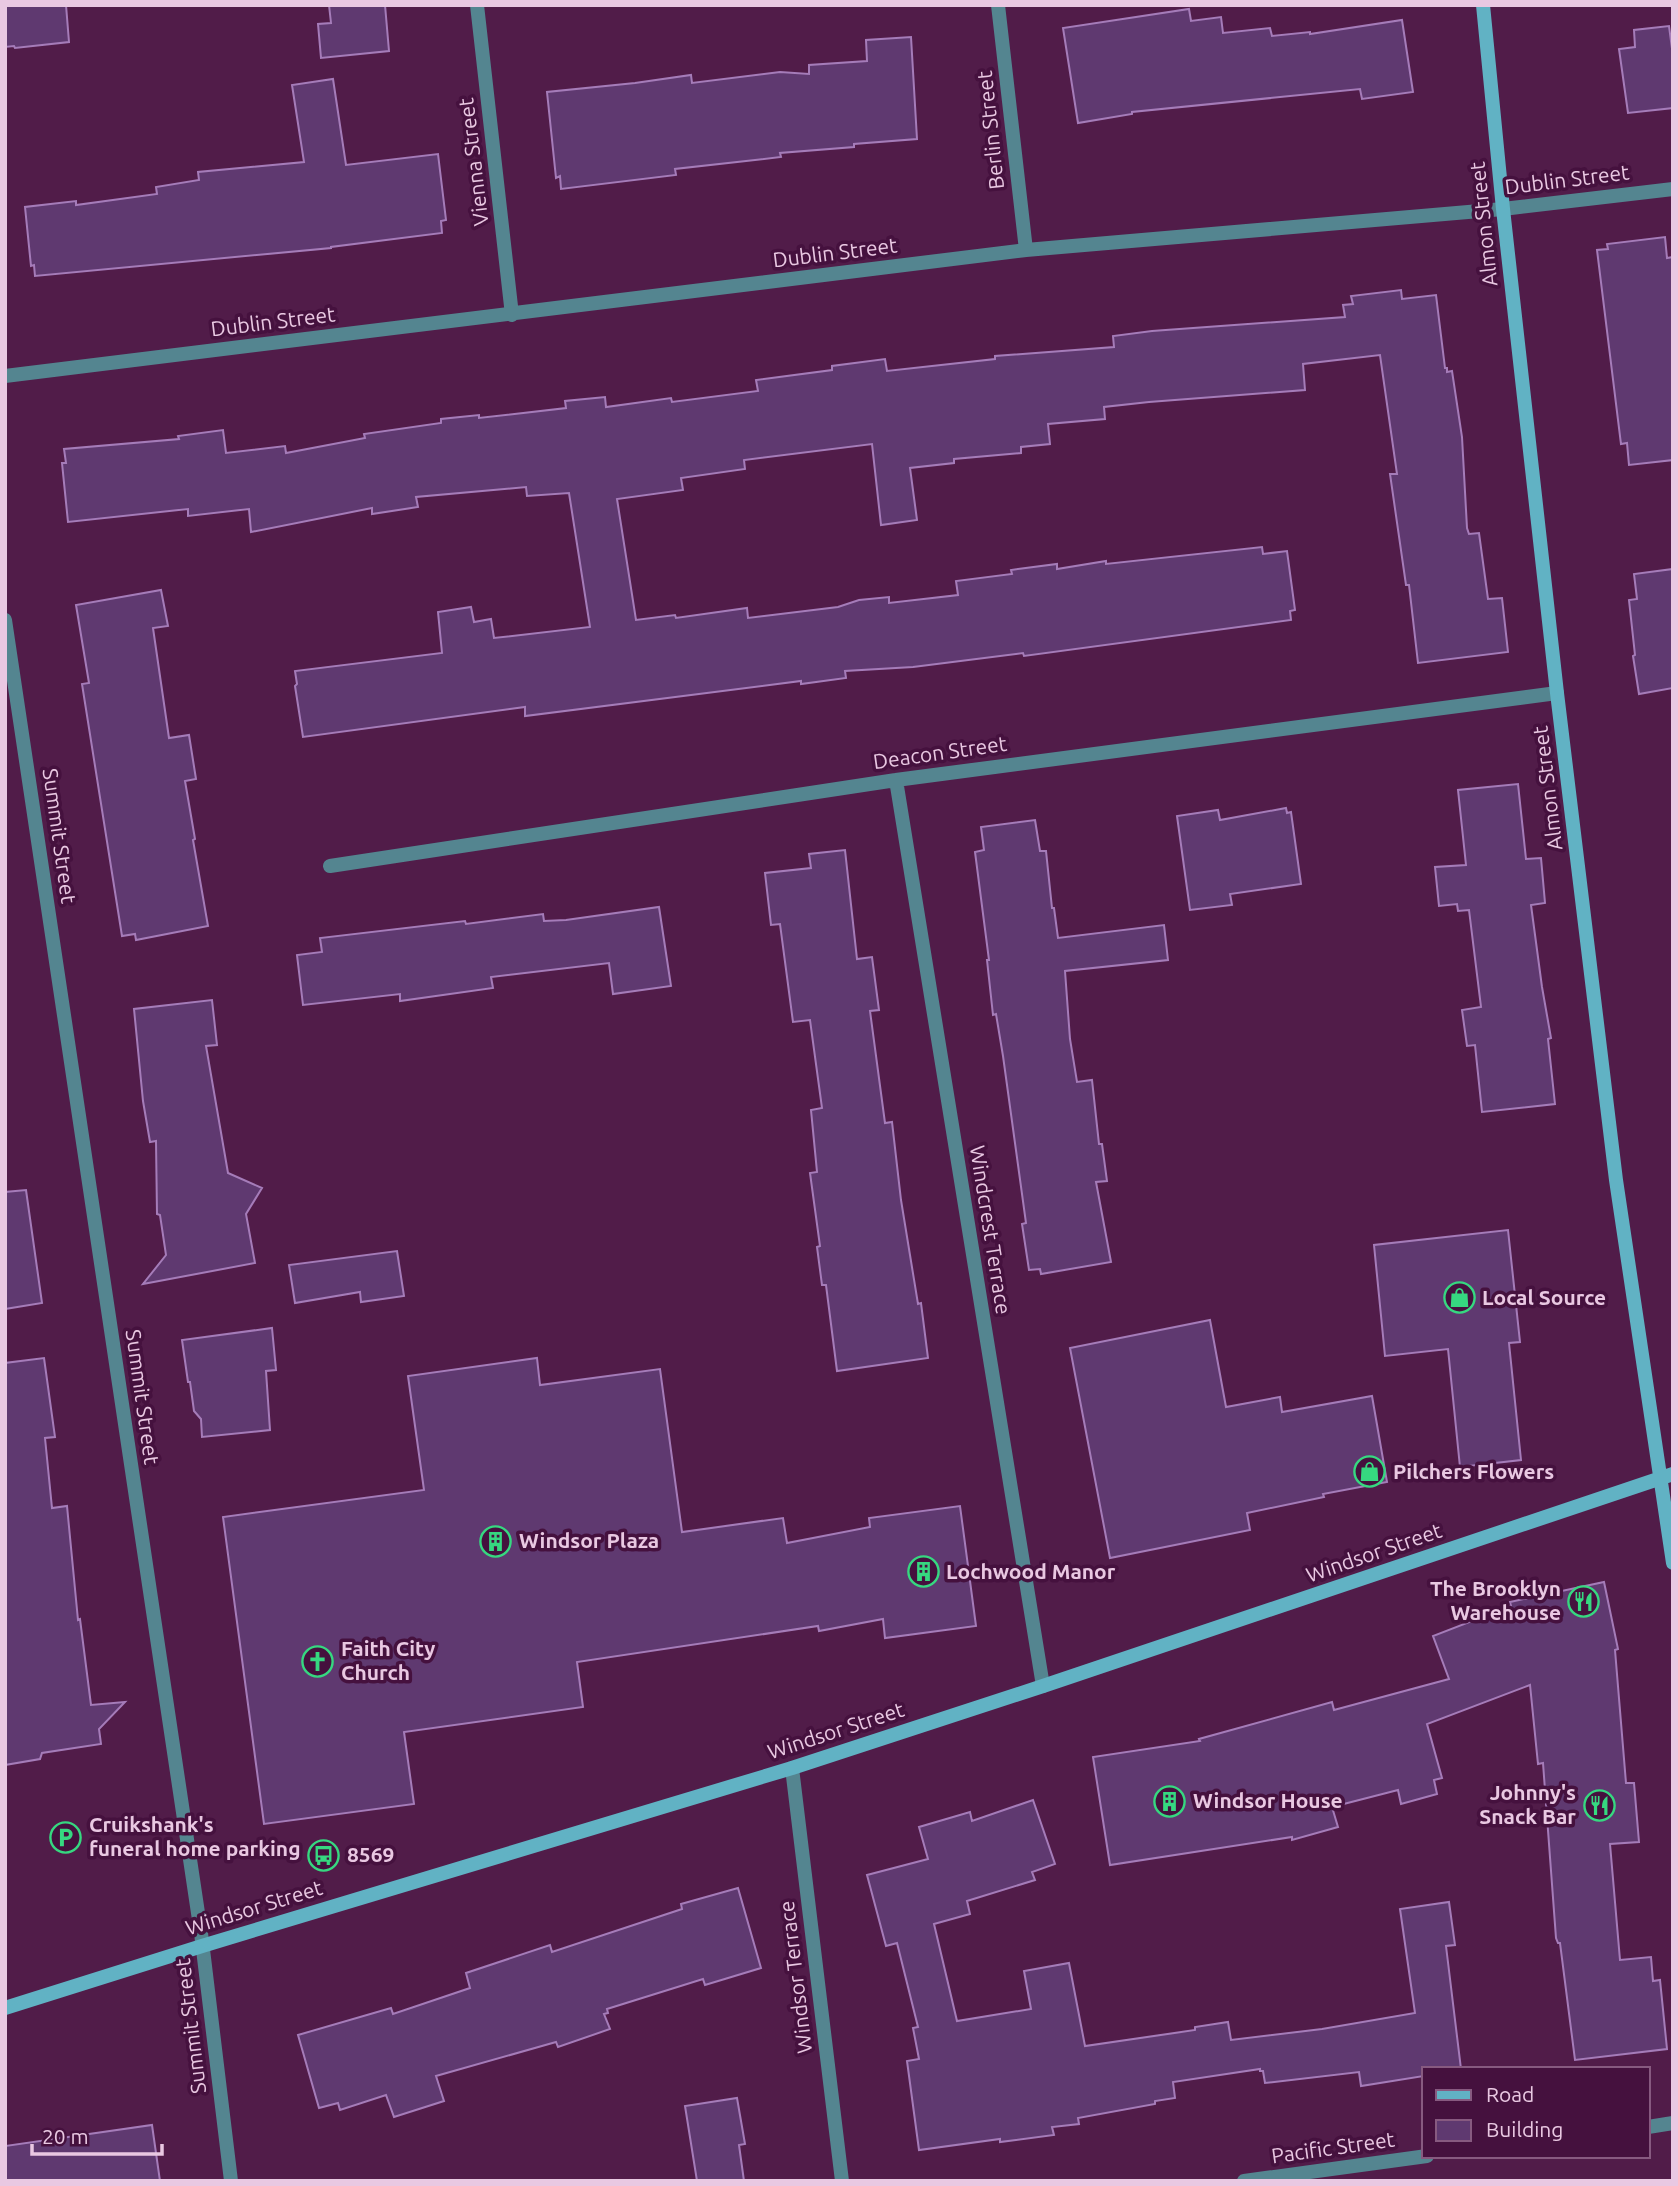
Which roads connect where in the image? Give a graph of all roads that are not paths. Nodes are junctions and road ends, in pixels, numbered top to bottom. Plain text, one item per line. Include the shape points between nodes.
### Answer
1 (477, 5) edge
2 (998, 5) edge
3 (1483, 5) edge
4 (1673, 189) edge
5 (1503, 209) junction
6 (1026, 250) junction
7 (512, 314) junction
8 (5, 376) edge
9 (5, 620) edge
10 (1557, 693) junction
11 (896, 780) junction
12 (330, 866) dead end
13 (1667, 1476) edge
14 (1673, 1563) edge
15 (1043, 1686) junction
16 (792, 1768) junction
17 (202, 1946) junction
18 (5, 2008) edge
19 (1673, 2123) edge
20 (1650, 2127) edge
21 (1422, 2157) edge
22 (231, 2181) edge
23 (842, 2181) edge
24 (1244, 2181) edge

1 - 7 street, Vienna Street
2 - 6 street, Berlin Street
3 - 5 street, Almon Street
4 - 5 street, Dublin Street
5 - 6 street, Dublin Street
5 - 10 street, Almon Street
6 - 7 street, Dublin Street
7 - 8 street, Dublin Street
9 - 17 street, Summit Street
10 - 11 street, Deacon Street
10 - 13 street, Almon Street via 1616,1180
11 - 12 street, Deacon Street
11 - 15 street, Windcrest Terrace
13 - 14 street, Almon Street
13 - 15 street, Windsor Street
15 - 16 street, Windsor Street
16 - 17 street, Windsor Street
16 - 23 street, Windsor Terrace
17 - 18 street, Windsor Street
17 - 22 street, Summit Street
19 - 20 street
21 - 24 street, Pacific Street

